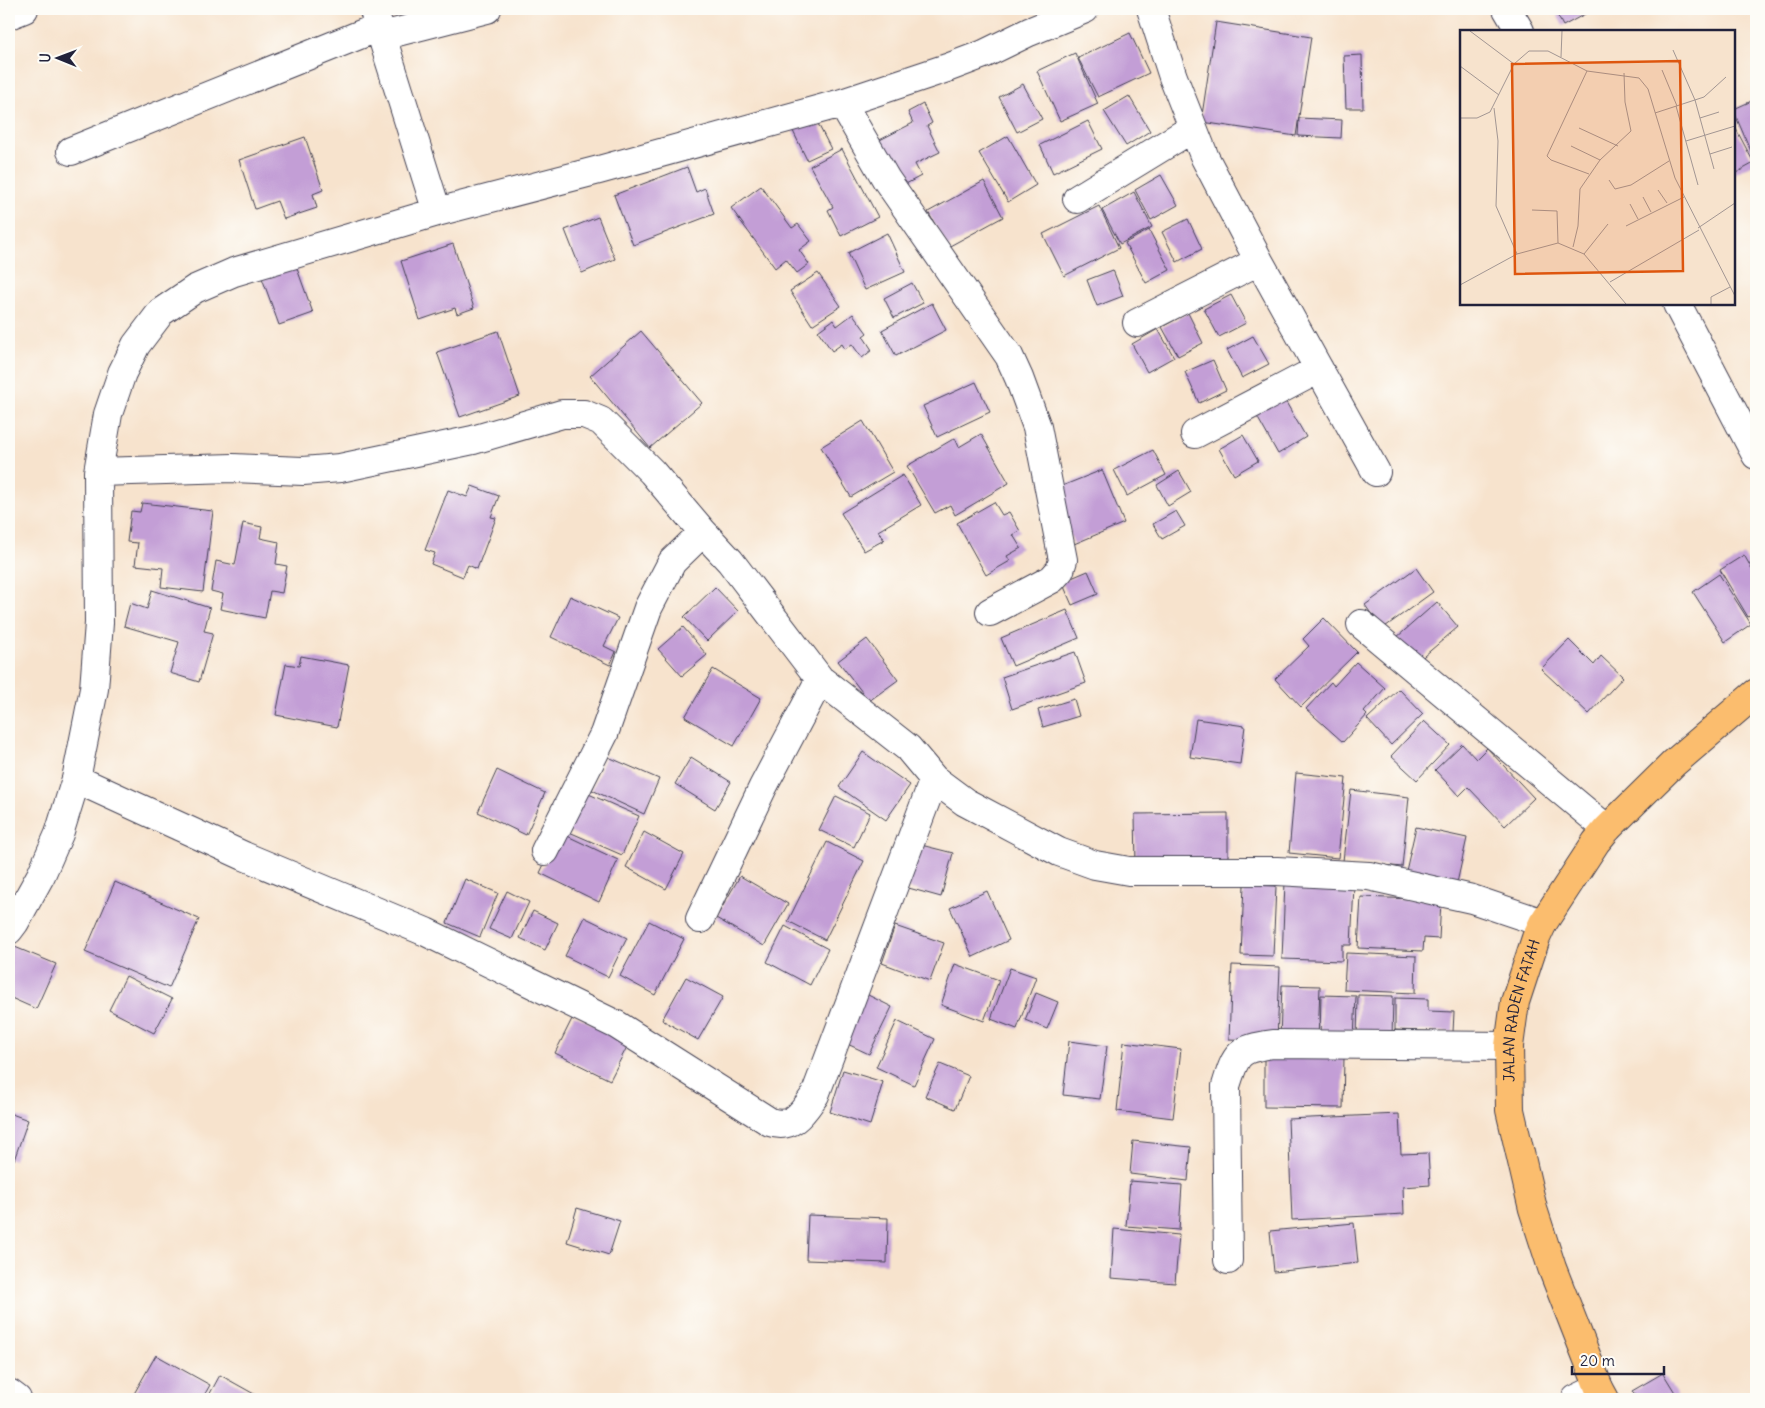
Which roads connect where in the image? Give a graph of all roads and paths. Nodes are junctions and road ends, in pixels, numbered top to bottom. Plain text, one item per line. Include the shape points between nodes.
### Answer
1 (24, 9) edge
2 (487, 9) edge
3 (1085, 9) edge
4 (1151, 9) edge
5 (1507, 9) edge
6 (9, 15) edge
7 (378, 24) edge
8 (1519, 30) edge
9 (842, 103) junction
10 (1193, 128) junction
11 (71, 151) dead end
12 (1077, 199) dead end
13 (437, 212) junction
14 (1259, 261) junction
15 (1678, 305) edge
16 (1137, 323) dead end
17 (1319, 369) junction
18 (1195, 434) dead end
19 (1756, 455) edge
20 (98, 472) junction
21 (1376, 472) dead end
22 (703, 532) junction
23 (990, 612) dead end
24 (1361, 624) dead end
25 (820, 679) junction
26 (1756, 693) edge
27 (76, 779) junction
28 (934, 780) junction
29 (1607, 828) junction
30 (545, 851) dead end
31 (700, 919) dead end
32 (1543, 923) junction
33 (9, 930) edge
34 (1509, 1046) junction
35 (1228, 1260) dead end
36 (9, 1394) edge
37 (1594, 1395) edge
38 (18, 1399) edge

1 - 6 street
2 - 7 street
3 - 9 street via 965,61
4 - 10 street
5 - 8 street
7 - 11 street
7 - 13 street
9 - 13 street
9 - 23 street via 886,179 1009,356 1037,427 1064,560 1052,579
10 - 12 street
10 - 14 street via 1205,158
13 - 20 street via 234,272 195,289 161,312 136,345 122,373 108,414
14 - 16 street
14 - 17 street
15 - 19 street
17 - 18 street
17 - 21 street
20 - 22 street via 340,468 473,440 562,414 584,414 601,422 620,439
20 - 27 street via 99,623 94,689
22 - 25 street via 730,561
22 - 30 street via 672,562 648,608 604,734
24 - 29 street
25 - 28 street via 908,748
25 - 31 street via 763,787
26 - 29 highway, JALAN RADEN FATAH via 1674,763
27 - 28 street via 244,856 426,932 617,1025 778,1125 788,1124 800,1116 815,1095
27 - 33 street via 59,834 41,875
28 - 32 street via 965,802 1050,848 1095,865 1129,871 1277,871 1369,876 1472,899
29 - 32 highway, JALAN RADEN FATAH
32 - 34 highway, JALAN RADEN FATAH via 1515,1002
34 - 35 street via 1273,1044 1250,1048 1240,1054 1226,1086
34 - 37 highway, JALAN RADEN FATAH via 1510,1110 1533,1209
36 - 38 street

